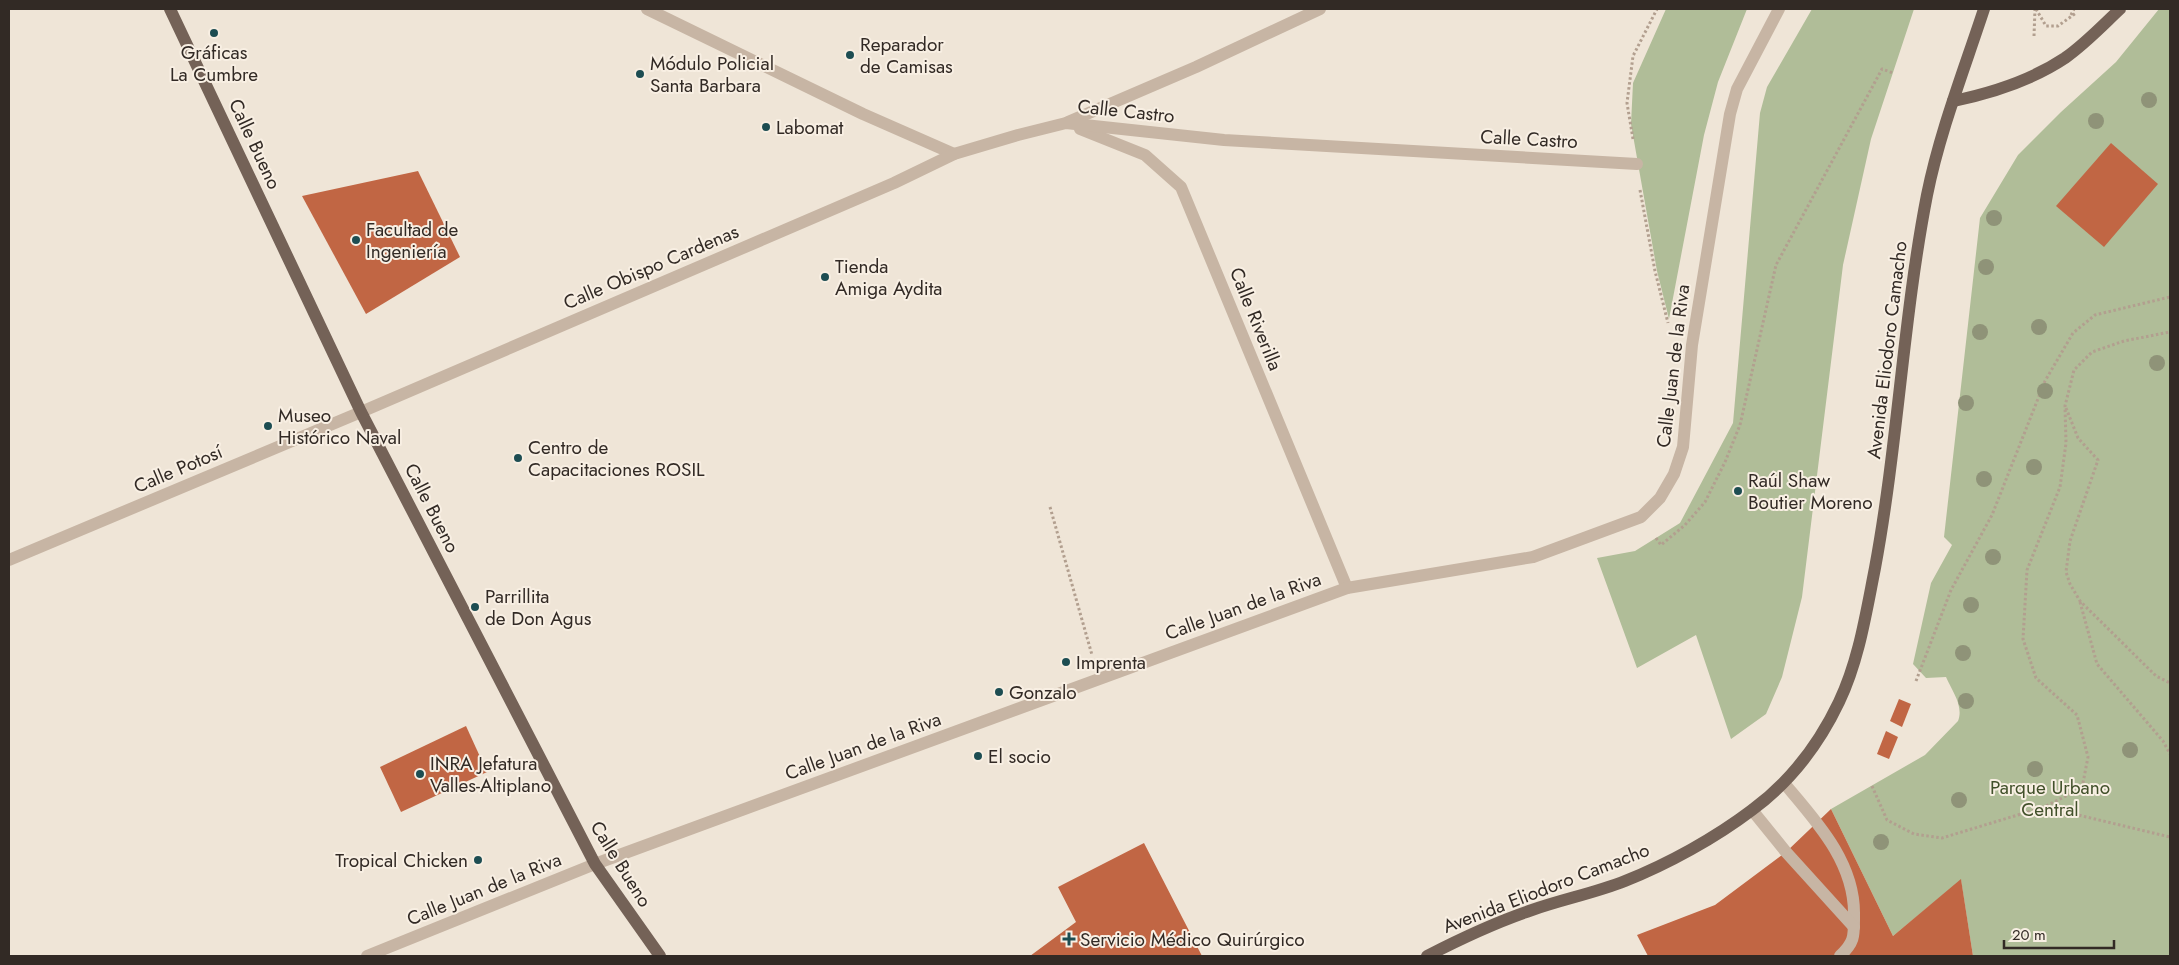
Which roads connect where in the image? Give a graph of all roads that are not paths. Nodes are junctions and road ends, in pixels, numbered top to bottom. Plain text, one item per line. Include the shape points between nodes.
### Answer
1 (170, 9) edge
2 (647, 9) edge
3 (1320, 9) edge
4 (1779, 9) edge
5 (1984, 9) edge
6 (2120, 9) edge
7 (1953, 101) junction
8 (1066, 123) junction
9 (954, 154) junction
10 (1637, 164) dead end
11 (361, 412) junction
12 (9, 560) edge
13 (1347, 588) junction
14 (1784, 783) junction
15 (1752, 810) junction
16 (594, 864) junction
17 (1854, 926) junction
18 (366, 956) edge
19 (660, 956) edge
20 (1427, 956) edge
21 (1840, 956) edge

1 - 11 main road, Calle Bueno
2 - 9 street
3 - 8 street
4 - 13 street, Calle Juan de la Riva via 1737,89 1730,114 1692,345 1683,446 1674,474 1660,498 1641,518 1533,557
5 - 7 main road, Avenida Eliodoro Camacho
6 - 7 main road via 2065,58 1990,93
7 - 14 main road, Avenida Eliodoro Camacho via 1928,193 1904,346 1887,500 1857,655 1839,702 1813,749
8 - 9 street, Calle Castro
8 - 10 street, Calle Castro via 1224,140
8 - 13 street, Calle Riverilla via 1145,155 1181,187
9 - 11 street, Calle Obispo Cardenas via 894,183
11 - 12 street, Calle Potosí
11 - 16 main road, Calle Bueno
13 - 16 street, Calle Juan de la Riva
14 - 15 main road, Avenida Eliodoro Camacho
14 - 17 street via 1834,845 1854,900
15 - 17 street
15 - 20 main road, Avenida Eliodoro Camacho via 1698,846 1625,881 1531,910
16 - 18 street, Calle Juan de la Riva
16 - 19 main road, Calle Bueno
17 - 21 street via 1854,939

